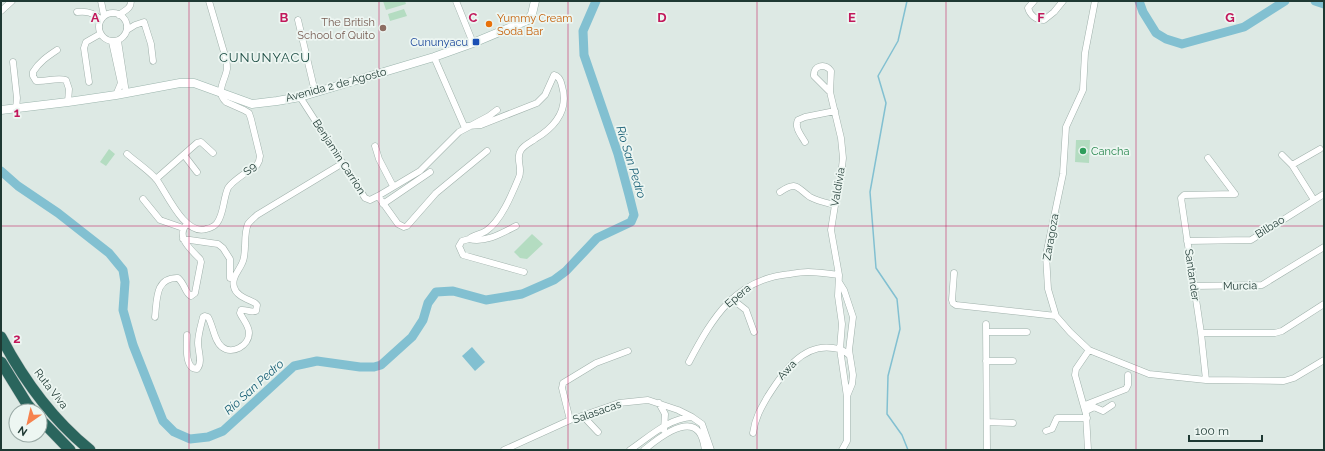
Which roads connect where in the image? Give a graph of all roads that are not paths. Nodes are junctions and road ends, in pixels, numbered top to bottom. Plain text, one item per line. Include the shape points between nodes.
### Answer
1 (12, 1) edge
2 (101, 1) edge
3 (131, 1) edge
4 (209, 1) edge
5 (456, 1) edge
6 (534, 1) edge
7 (1034, 1) edge
8 (1063, 1) edge
9 (1095, 1) edge
10 (1, 11) edge
11 (77, 12) dead end
12 (119, 15) junction
13 (102, 18) junction
14 (298, 20) dead end
15 (127, 30) junction
16 (100, 34) junction
17 (115, 41) junction
18 (473, 43) junction
19 (57, 50) dead end
20 (434, 57) junction
21 (153, 61) dead end
22 (12, 62) dead end
23 (89, 82) dead end
24 (220, 92) junction
25 (315, 92) junction
26 (830, 92) dead end
27 (126, 93) junction
28 (116, 95) junction
29 (300, 97) junction
30 (68, 102) junction
31 (16, 109) junction
32 (1, 110) edge
33 (497, 110) dead end
34 (835, 111) junction
35 (467, 127) junction
36 (805, 142) dead end
37 (375, 146) dead end
38 (1320, 149) dead end
39 (487, 150) dead end
40 (213, 153) dead end
41 (127, 154) dead end
42 (184, 155) junction
43 (1282, 155) dead end
44 (1208, 158) dead end
45 (343, 164) junction
46 (1292, 166) junction
47 (197, 172) dead end
48 (430, 172) dead end
49 (156, 179) junction
50 (393, 186) junction
51 (780, 192) dead end
52 (1324, 194) edge
53 (378, 196) junction
54 (144, 199) dead end
55 (1314, 200) junction
56 (383, 204) junction
57 (835, 205) junction
58 (185, 226) junction
59 (516, 226) dead end
60 (183, 239) junction
61 (469, 239) junction
62 (1187, 241) junction
63 (1324, 247) edge
64 (524, 272) dead end
65 (954, 273) dead end
66 (839, 275) junction
67 (230, 278) dead end
68 (839, 282) junction
69 (1193, 286) junction
70 (732, 299) junction
71 (1324, 304) edge
72 (1056, 316) junction
73 (155, 317) dead end
74 (986, 324) dead end
75 (754, 332) dead end
76 (986, 332) junction
77 (1027, 332) dead end
78 (1201, 333) junction
79 (187, 335) dead end
80 (1, 337) edge
81 (840, 349) junction
82 (1089, 350) junction
83 (628, 351) dead end
84 (850, 355) junction
85 (1324, 360) edge
86 (986, 361) junction
87 (1013, 361) dead end
88 (1, 362) edge
89 (690, 362) dead end
90 (1128, 375) dead end
91 (1206, 380) junction
92 (847, 397) junction
93 (26, 403) edge
94 (659, 403) junction
95 (1112, 405) dead end
96 (1085, 408) junction
97 (583, 416) junction
98 (692, 417) junction
99 (1087, 418) junction
100 (570, 420) junction
101 (987, 422) junction
102 (1013, 422) dead end
103 (48, 427) edge
104 (664, 427) junction
105 (1046, 430) dead end
106 (598, 432) dead end
107 (753, 432) dead end
108 (664, 434) junction
109 (707, 447) edge
110 (70, 450) edge
111 (90, 450) edge
112 (504, 450) edge
113 (630, 450) edge
114 (644, 450) edge
115 (842, 450) edge
116 (987, 450) edge
117 (1088, 450) edge

1 - 10 street
2 - 13 street
3 - 12 street via 128,9
4 - 24 street via 226,59 227,68
5 - 18 street
6 - 18 main road, Avenida 2 de Agosto via 532,14 528,20
7 - 8 street via 1028,8 1030,12 1044,20
9 - 72 street, Zaragoza via 1085,53 1083,90 1066,127 1063,174 1046,255 1048,289
11 - 13 street via 91,13
12 - 13 street via 114,13
12 - 15 street via 127,24
13 - 16 street
14 - 25 street
15 - 17 street via 125,35
15 - 21 street via 144,22
16 - 17 street
16 - 23 street via 86,42 84,48
17 - 27 street
17 - 28 street via 120,83
18 - 20 main road, Avenida 2 de Agosto
19 - 30 street via 32,72 36,81 60,78 66,80 69,89
20 - 25 main road, Avenida 2 de Agosto
20 - 35 street
22 - 31 street
24 - 27 main road, Avenida 2 de Agosto via 194,83 180,83
24 - 29 main road, Avenida 2 de Agosto via 252,104
24 - 58 street, S9 via 226,102 249,113 260,161 232,183 217,223 202,230
25 - 29 main road, Avenida 2 de Agosto
26 - 34 street, Valdivia
27 - 28 main road, Avenida 2 de Agosto
28 - 30 main road, Avenida 2 de Agosto
29 - 45 street, Benjamin Carrion
30 - 31 main road, Avenida 2 de Agosto
31 - 32 main road, Avenida 2 de Agosto
33 - 35 street
34 - 36 street via 798,120 796,124
34 - 57 street, Valdivia via 843,158
35 - 50 street via 420,171
35 - 61 street via 481,125 537,103 545,95 554,75 561,81 564,103 557,121 521,149 518,156 520,173 504,209 487,231
37 - 50 street
38 - 46 street
39 - 56 street, Benjamin Carrion via 436,193 407,226 398,224
40 - 42 street via 201,142
41 - 49 street
42 - 47 street
42 - 49 street
43 - 46 street
44 - 62 street, Santander via 1236,194 1184,195 1181,198
45 - 53 street, Benjamin Carrion via 365,198 370,200
45 - 79 street via 257,216 248,225 244,257 233,282 235,291 240,296 257,305 256,311 241,310 240,313 249,331 244,344 231,351 222,348 208,316 205,316 198,342 200,362 199,366 193,369 188,360
46 - 55 street
48 - 56 street
49 - 58 street
50 - 53 street
51 - 57 street via 788,187 797,186 812,198
52 - 55 street, Bilbao
53 - 56 street, Benjamin Carrion
54 - 58 street via 160,220
55 - 62 street, Bilbao via 1251,240
57 - 66 street, Valdivia via 831,230
58 - 60 street via 181,233
59 - 61 street via 493,237
60 - 67 street via 218,244 223,248 230,259
60 - 73 street via 201,262 195,293 192,296 188,294 183,282 178,278 168,279 159,289
61 - 64 street via 462,241 459,246 463,255
62 - 69 street, Santander
63 - 69 street, Murcia via 1262,285
65 - 72 street via 952,300 956,305
66 - 68 street, Valdivia
66 - 70 street, Epera via 807,272 777,275 749,285
68 - 81 street, Valdivia via 842,324
68 - 84 street, Valdivia via 852,317
69 - 78 street, Santander
70 - 75 street via 746,310
70 - 89 street, Epera via 710,325
71 - 78 street via 1275,333
72 - 82 street, Zaragoza
74 - 76 street
76 - 77 street
76 - 86 street
78 - 91 street, Santander
80 - 111 highway, Ruta Viva via 16,364 51,412
81 - 84 street, Awa
81 - 92 street, Valdivia
81 - 107 street, Awa via 821,347 795,361 776,383 758,415
82 - 91 street, Zaragoza via 1148,374
82 - 96 street via 1074,375
83 - 100 street via 596,363 563,383
84 - 92 street, Valdivia via 853,375
85 - 91 street, Zaragoza via 1284,381
86 - 87 street
86 - 101 street
88 - 93 highway
90 - 96 street via 1126,389
92 - 115 street, Valdivia via 847,441
94 - 97 street, Salasacas via 648,400 619,403
94 - 98 street, Salasacas
94 - 104 street via 664,414
95 - 96 street via 1103,411 1094,407
96 - 99 street
97 - 100 street, Salasacas
97 - 106 street
98 - 104 street via 678,419
98 - 109 street via 702,424
99 - 105 street via 1057,418 1052,429
99 - 117 street
100 - 112 street, Salasacas
101 - 102 street
101 - 116 street
103 - 110 highway
104 - 108 street
104 - 113 street
108 - 109 street via 686,426 692,427 700,432
108 - 114 street

